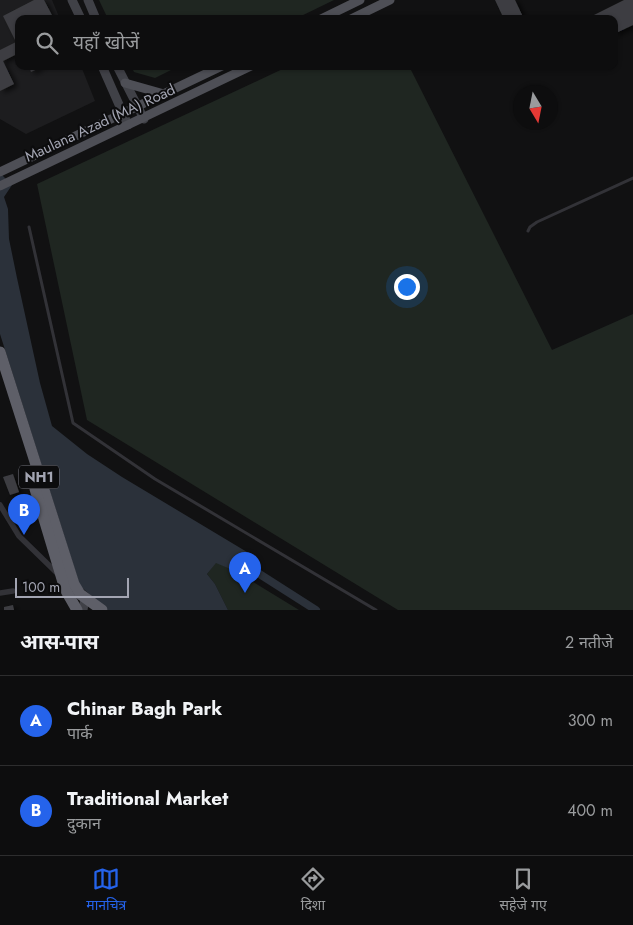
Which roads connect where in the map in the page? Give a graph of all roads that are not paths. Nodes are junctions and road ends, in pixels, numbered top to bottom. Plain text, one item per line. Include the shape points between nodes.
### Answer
1 (72, 0) edge
2 (88, 0) edge
3 (360, 0) edge
4 (390, 0) edge
5 (79, 15) edge
6 (94, 15) edge
7 (329, 15) edge
8 (359, 15) edge
9 (104, 70) edge
10 (119, 70) edge
11 (214, 70) edge
12 (243, 70) edge
13 (125, 84) junction
14 (164, 94) junction
15 (138, 108) junction
16 (123, 114) junction
17 (144, 119) junction
18 (128, 125) junction
19 (0, 172) edge
20 (633, 178) edge
21 (0, 186) edge
22 (29, 226) dead end
23 (528, 231) dead end
24 (0, 352) edge
25 (0, 376) edge
26 (0, 505) edge
27 (61, 576) junction
28 (13, 591) dead end
29 (0, 593) edge
30 (84, 598) junction
31 (77, 610) edge
32 (83, 610) edge
33 (101, 610) edge
34 (376, 610) edge

1 - 5 main road
2 - 6 main road
3 - 7 main road
4 - 8 main road
9 - 16 main road
10 - 13 main road
11 - 14 main road, Maulana Azad (MA) Road
12 - 17 main road, Maulana Azad (MA) Road
13 - 14 main road
13 - 15 main road
14 - 15 main road, Maulana Azad (MA) Road
15 - 16 main road, Maulana Azad (MA) Road
15 - 17 main road
16 - 18 main road
16 - 19 main road, Maulana Azad (MA) Road
17 - 18 main road, Maulana Azad (MA) Road
18 - 21 main road, Maulana Azad (MA) Road
20 - 23 lane via 537,222
22 - 34 lane via 73,423 156,479
24 - 30 highway, NH1 via 68,568
25 - 27 highway, NH1
26 - 27 street via 19,536
27 - 31 highway, NH1
28 - 29 street
30 - 32 main road
30 - 33 highway, NH1

